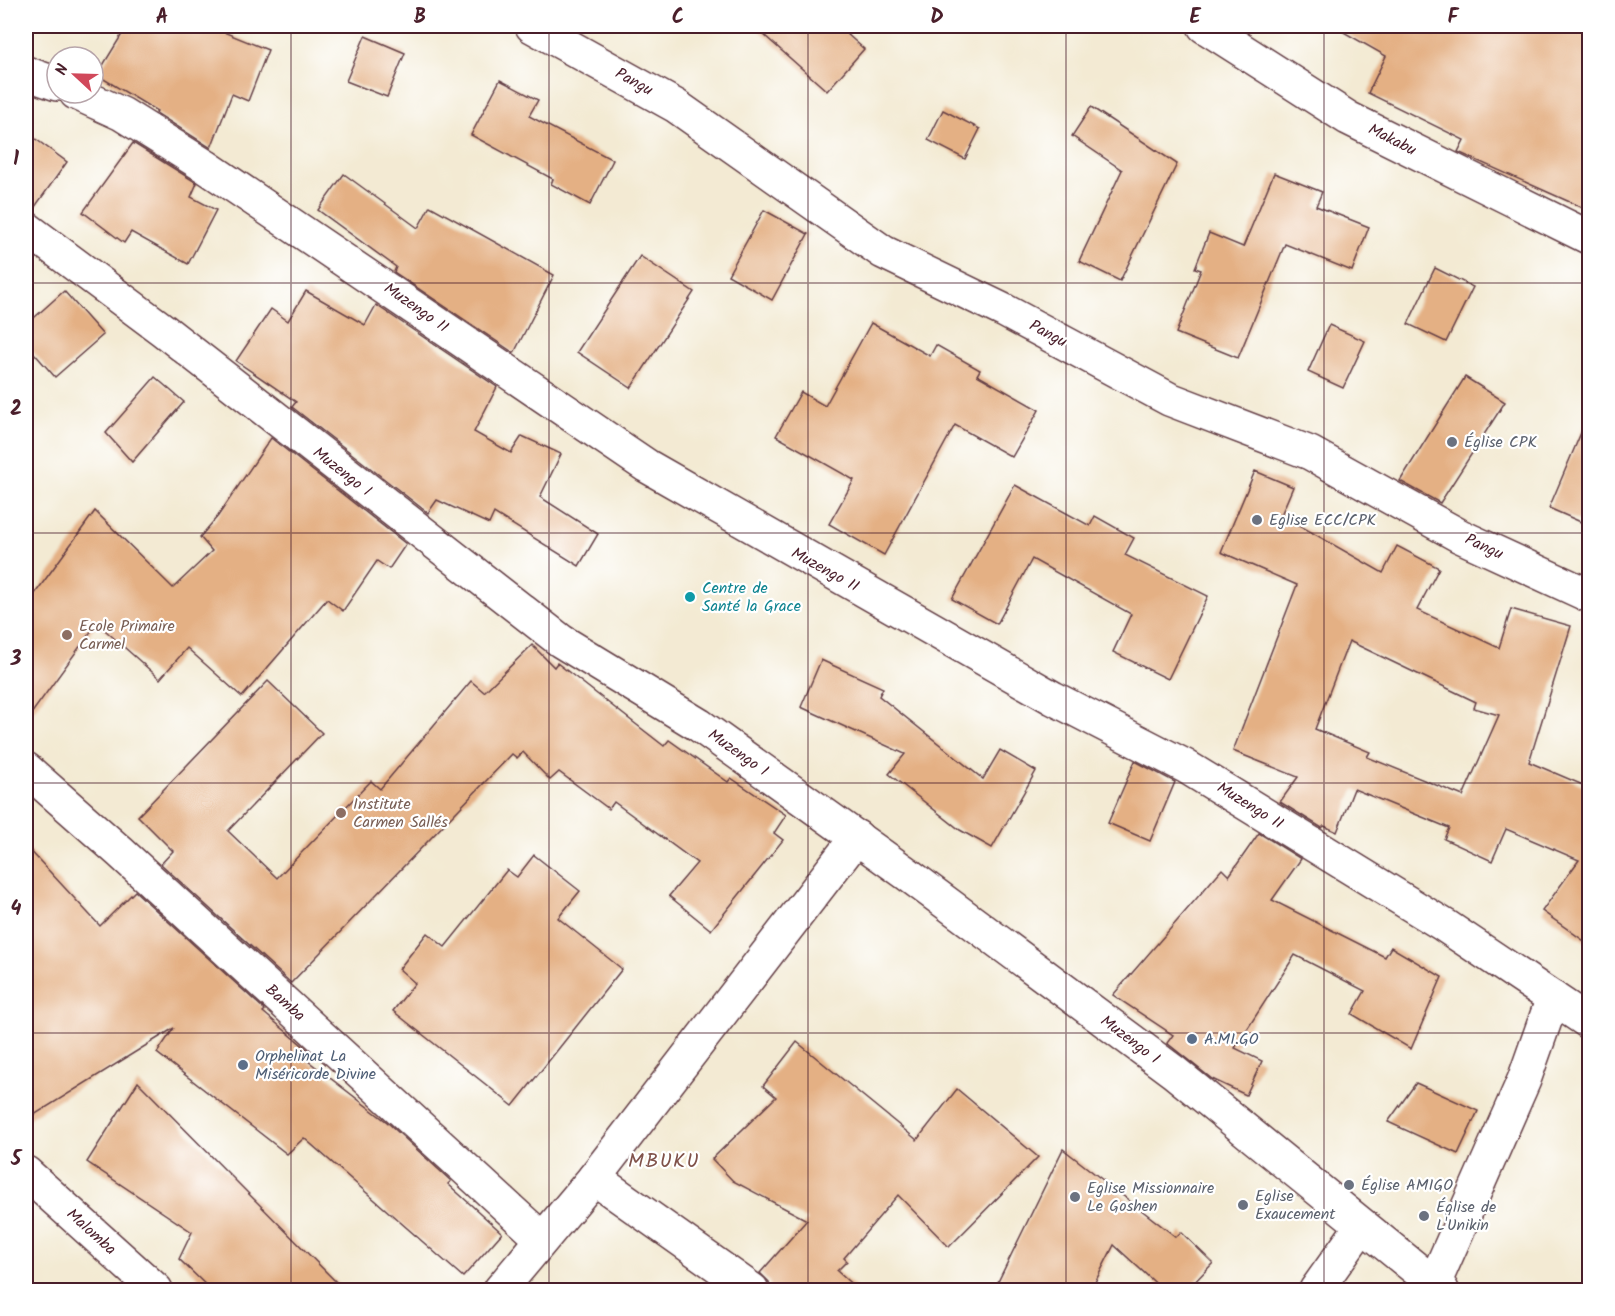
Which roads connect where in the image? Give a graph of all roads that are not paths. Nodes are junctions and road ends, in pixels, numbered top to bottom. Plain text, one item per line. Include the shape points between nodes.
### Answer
1 (532, 26) edge
2 (1204, 26) edge
3 (26, 73) edge
4 (45, 80) edge
5 (102, 105) edge
6 (26, 228) edge
7 (1590, 238) edge
8 (1590, 597) edge
9 (26, 769) edge
10 (857, 837) junction
11 (1553, 998) junction
12 (1590, 1023) edge
13 (26, 1173) edge
14 (594, 1178) junction
15 (1361, 1227) junction
16 (542, 1239) junction
17 (1438, 1287) edge
18 (156, 1290) edge
19 (500, 1290) edge
20 (752, 1290) edge
21 (1316, 1290) edge

1 - 8 street, Pangu via 676,106 883,252 1005,311 1169,399 1310,453 1460,536
2 - 7 street, Makabu via 1348,118
3 - 4 street
5 - 11 street, Muzengo II via 205,166 647,466 1053,698 1185,766 1374,880
6 - 10 street, Muzengo I via 561,641 699,725
9 - 16 street, Bamba
10 - 14 street
10 - 15 street, Muzengo I via 1174,1072
11 - 12 street, Muzengo II
11 - 17 street via 1524,1080
13 - 18 street, Malomba
14 - 16 street
14 - 20 street
15 - 17 street, Muzengo I
15 - 21 street
16 - 19 street

